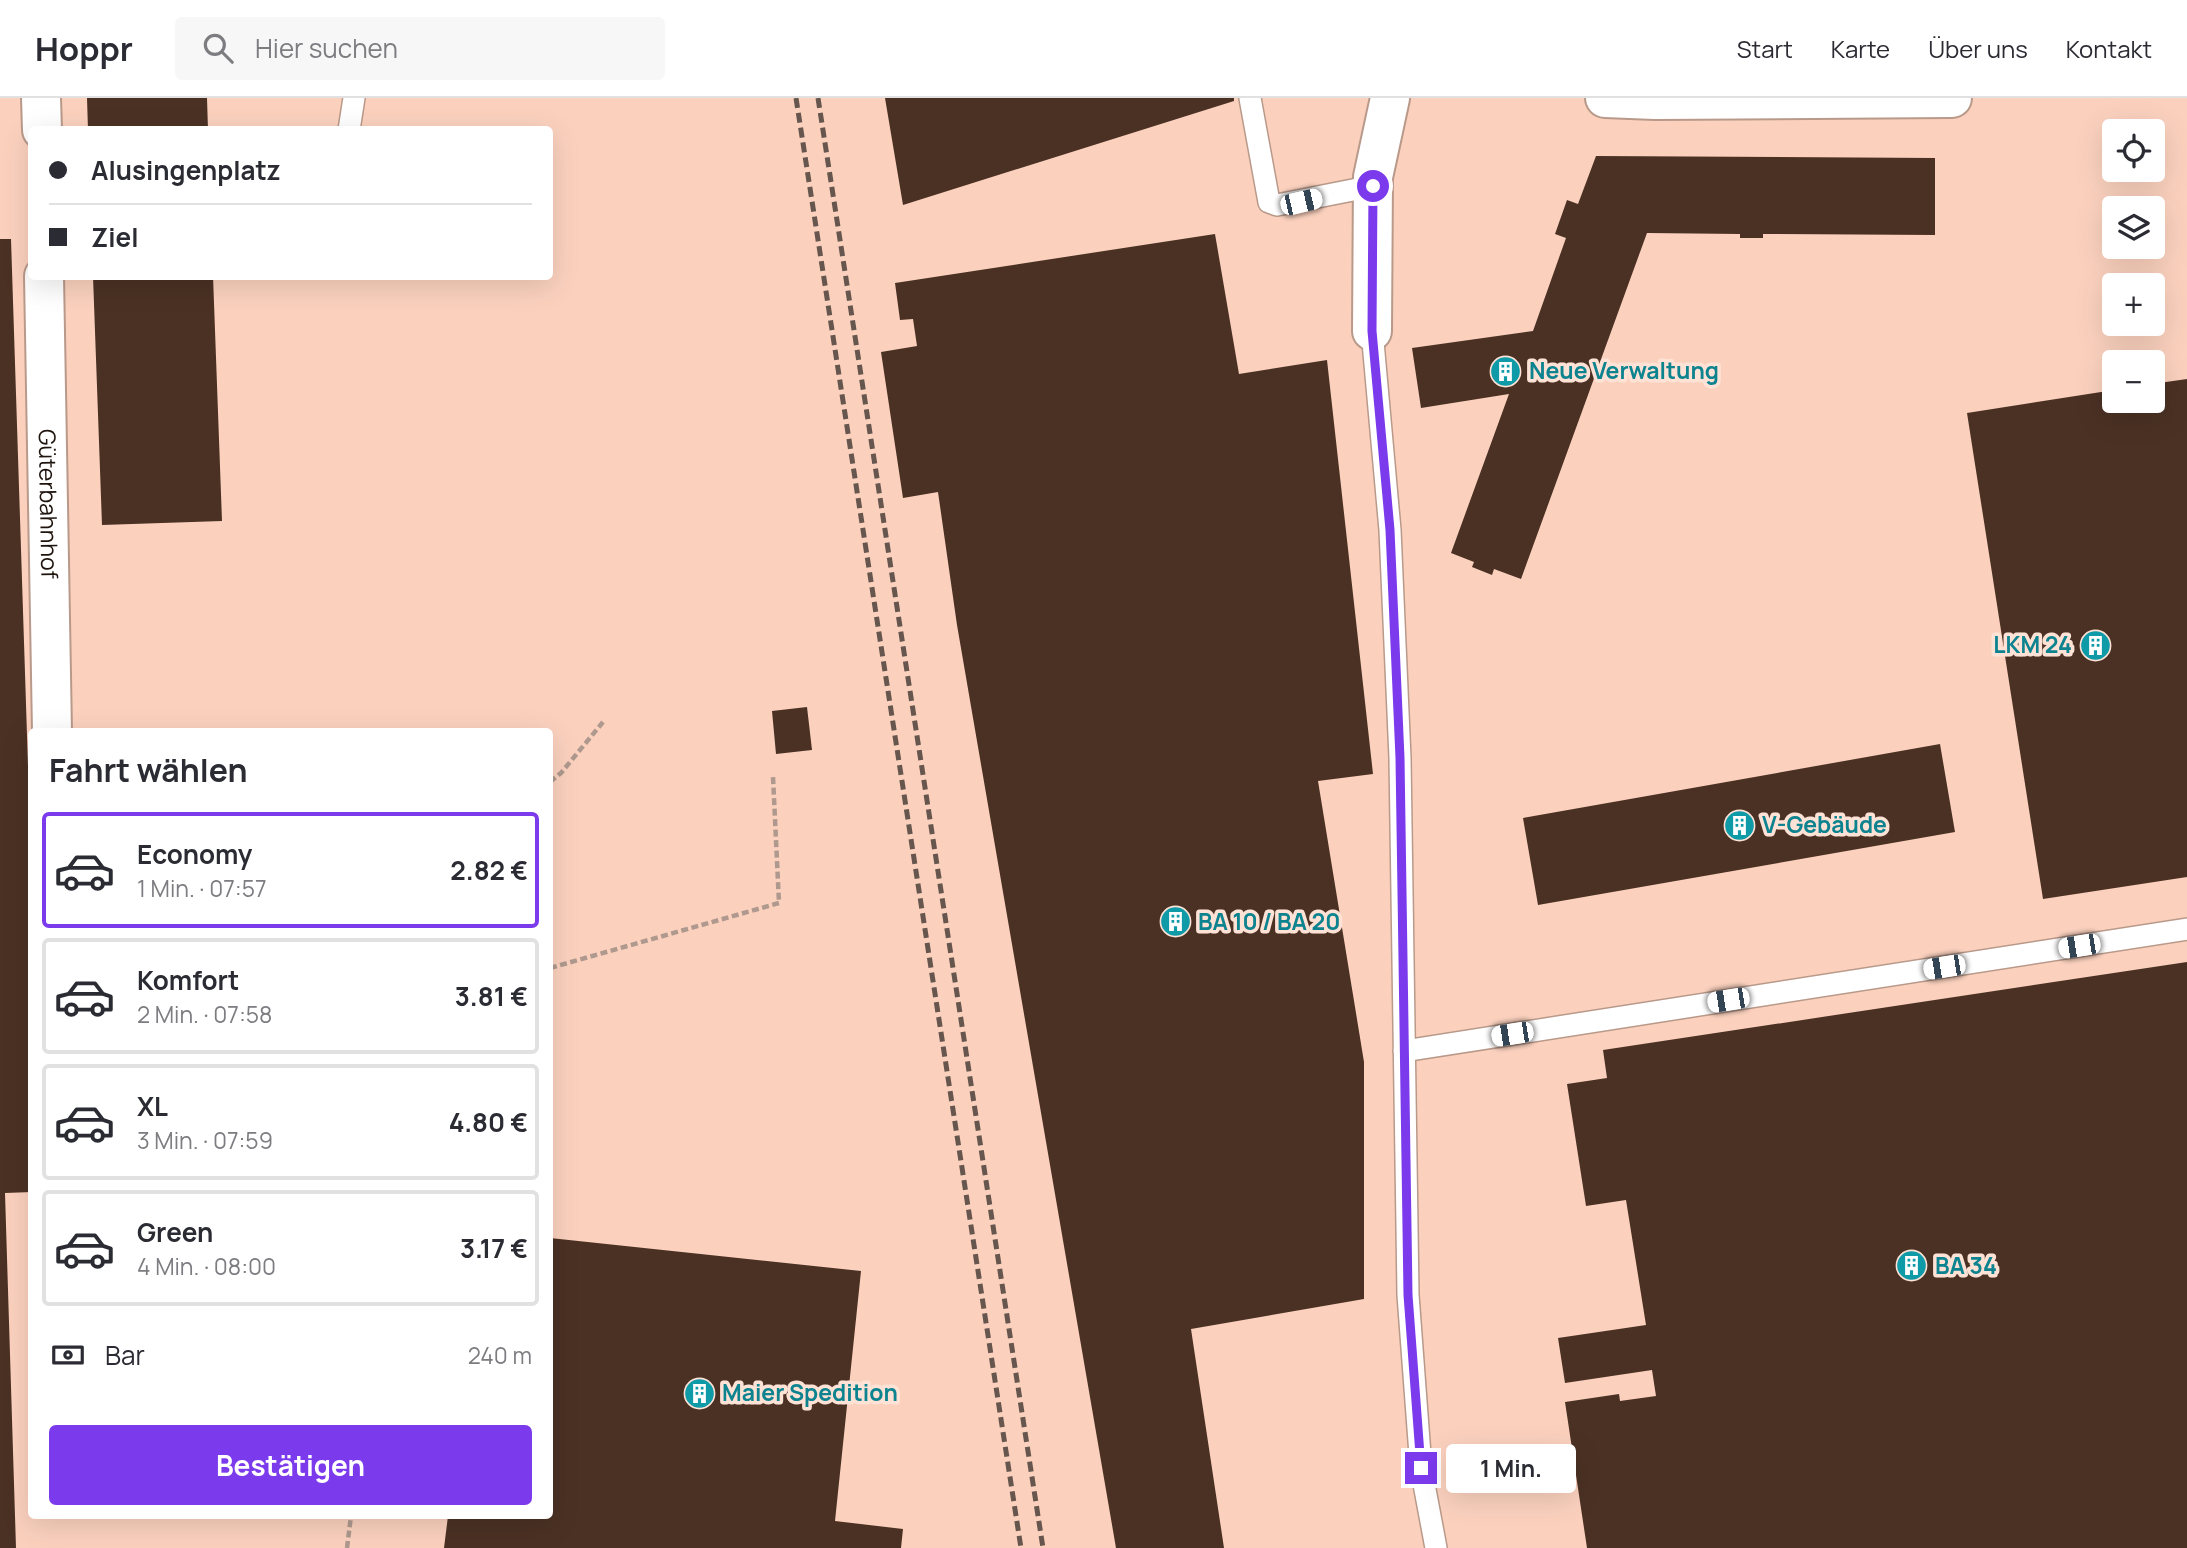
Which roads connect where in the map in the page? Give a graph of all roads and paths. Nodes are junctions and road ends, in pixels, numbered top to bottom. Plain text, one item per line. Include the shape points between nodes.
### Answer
1 (41, 98) edge
2 (354, 98) edge
3 (1250, 98) edge
4 (1390, 98) edge
5 (1605, 98) edge
6 (1952, 98) edge
7 (41, 126) edge
8 (350, 126) edge
9 (1373, 186) junction
10 (44, 280) edge
11 (1372, 331) joint
12 (603, 722) dead end
13 (52, 728) edge
14 (773, 777) dead end
15 (553, 780) edge
16 (2187, 929) edge
17 (553, 967) edge
18 (1404, 1051) junction
19 (351, 1519) edge
20 (347, 1548) edge
21 (1436, 1548) edge

1 - 7 street
2 - 8 lane
3 - 9 lane via 1269,202 1277,205
4 - 9 street
5 - 6 street
9 - 11 street
10 - 13 street, Güterbahnhof
11 - 18 lane via 1391,544 1400,758
12 - 15 path
14 - 17 path via 779,903
16 - 18 lane
18 - 21 lane via 1408,1295 1421,1468
19 - 20 path

